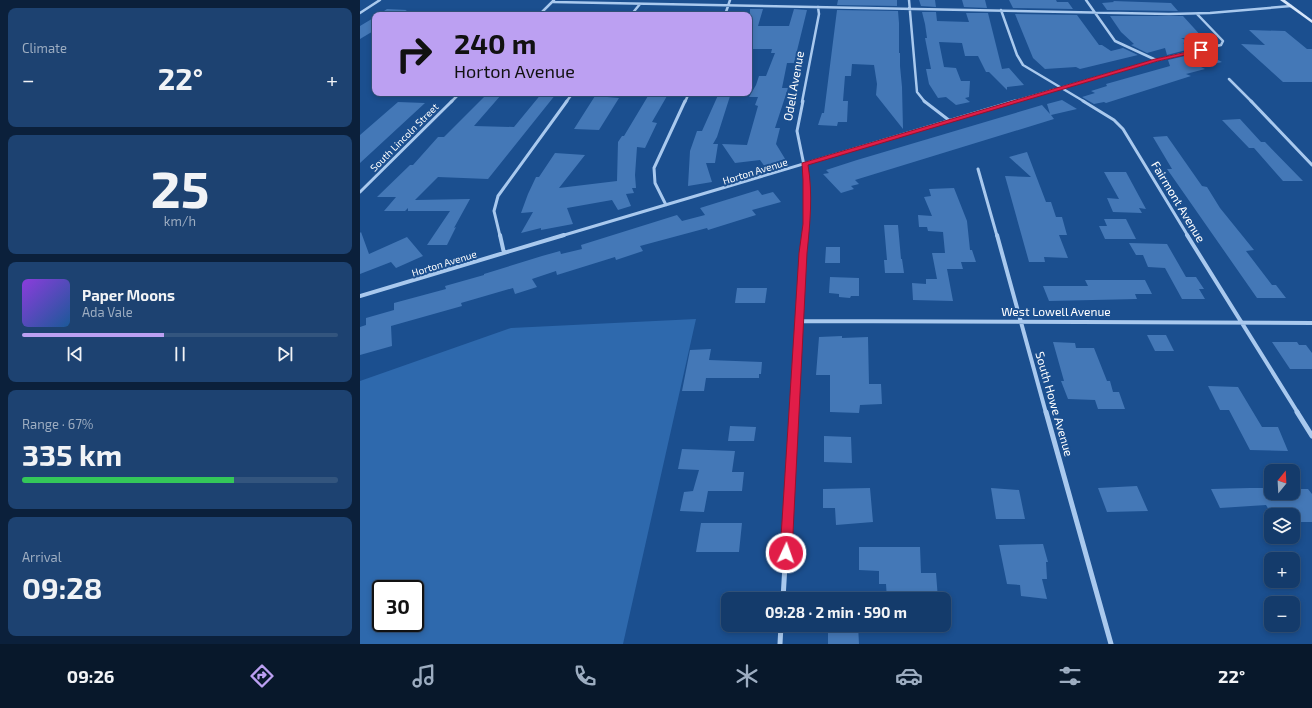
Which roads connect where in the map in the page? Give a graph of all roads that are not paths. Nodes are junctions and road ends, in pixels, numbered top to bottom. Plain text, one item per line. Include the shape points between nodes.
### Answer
1 (380, 0) edge
2 (730, 0) edge
3 (909, 0) edge
4 (1086, 0) edge
5 (1282, 0) edge
6 (553, 1) edge
7 (640, 4) junction
8 (729, 5) junction
9 (1290, 6) junction
10 (818, 7) junction
11 (910, 9) junction
12 (1001, 10) junction
13 (542, 12) edge
14 (633, 12) edge
15 (726, 12) edge
16 (1094, 12) junction
17 (360, 13) edge
18 (1197, 14) junction
19 (1312, 22) edge
20 (1157, 60) junction
21 (1229, 79) dead end
22 (1060, 88) junction
23 (457, 96) edge
24 (571, 96) edge
25 (687, 96) edge
26 (950, 121) junction
27 (804, 164) junction
28 (1312, 165) edge
29 (978, 169) dead end
30 (360, 192) edge
31 (666, 205) junction
32 (504, 253) junction
33 (360, 296) edge
34 (800, 321) junction
35 (1020, 322) junction
36 (1243, 323) junction
37 (1312, 323) edge
38 (1312, 436) edge
39 (783, 592) edge
40 (781, 632) edge
41 (780, 644) edge
42 (1111, 644) edge

1 - 17 street
2 - 8 street
3 - 11 street
4 - 16 street
5 - 9 main road
6 - 7 street
6 - 13 street
7 - 8 street
7 - 14 street
8 - 10 street
8 - 15 street
9 - 18 street
9 - 19 main road
10 - 11 street
10 - 27 street, Odell Avenue via 819,14 797,130
11 - 12 street
11 - 26 street via 917,92 926,103
12 - 16 street
12 - 22 street, Fairmont Avenue via 1021,62
16 - 18 street
16 - 20 street via 1115,41
18 - 20 street, Horton Avenue via 1223,43 1216,47
20 - 22 street, Horton Avenue
21 - 28 street
22 - 26 street, Horton Avenue
22 - 36 street, Fairmont Avenue via 1109,116 1123,130
23 - 30 street, South Lincoln Street
24 - 32 street via 498,196 494,211
25 - 31 street via 654,168 655,187
26 - 27 street, Horton Avenue
27 - 31 street, Horton Avenue
27 - 34 street, Odell Avenue via 807,200
29 - 35 street, South Howe Avenue
31 - 32 street, Horton Avenue
32 - 33 street, Horton Avenue
34 - 35 street, West Lowell Avenue
34 - 39 street, Odell Avenue
35 - 36 street, West Lowell Avenue
35 - 42 street, South Howe Avenue
36 - 37 street, West Lowell Avenue
36 - 38 street, Fairmont Avenue
40 - 41 street

